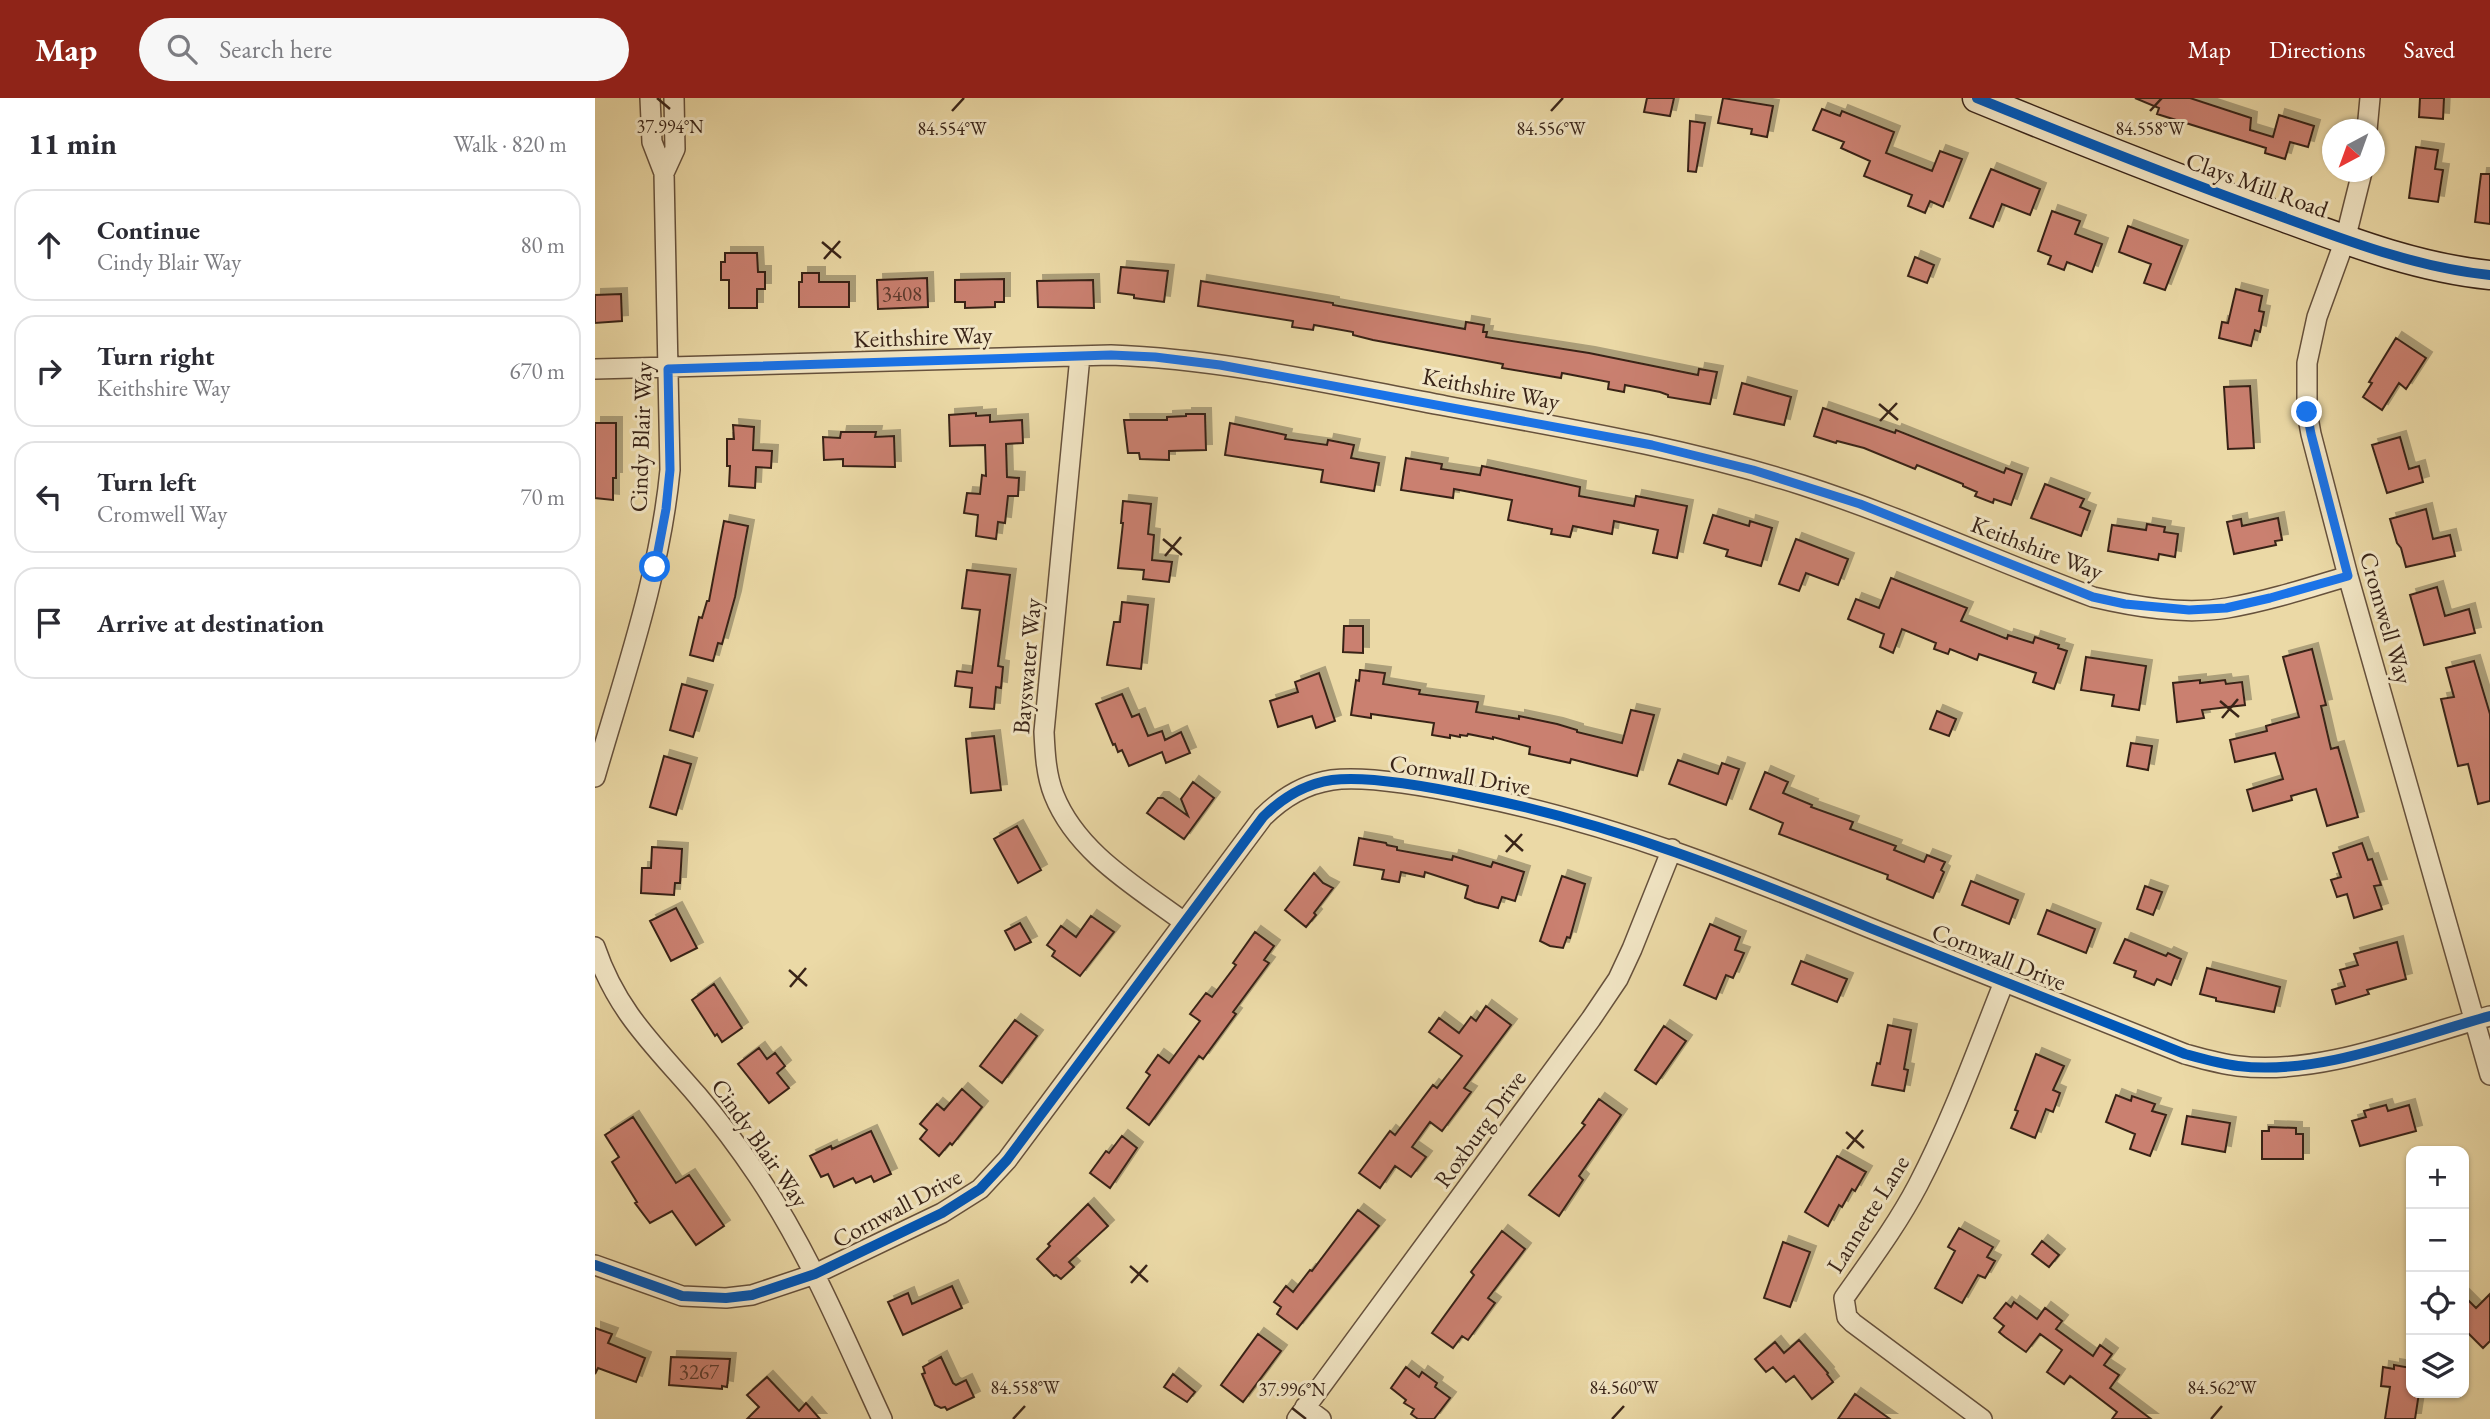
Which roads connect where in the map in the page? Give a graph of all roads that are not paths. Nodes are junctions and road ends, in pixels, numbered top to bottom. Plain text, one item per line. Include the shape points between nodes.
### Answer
1 (650, 98) edge
2 (674, 98) edge
3 (1977, 98) edge
4 (2369, 98) edge
5 (2368, 119) edge
6 (664, 173) junction
7 (2360, 182) edge
8 (2345, 240) junction
9 (2490, 275) edge
10 (1080, 356) junction
11 (595, 369) edge
12 (668, 369) junction
13 (2348, 576) junction
14 (595, 777) edge
15 (1672, 849) junction
16 (1184, 922) junction
17 (595, 947) edge
18 (2004, 982) junction
19 (2482, 1018) edge
20 (2490, 1075) edge
21 (595, 1265) edge
22 (815, 1274) junction
23 (1301, 1413) edge
24 (882, 1419) edge
25 (1321, 1419) edge
26 (1982, 1419) edge

1 - 6 street, Cindy Blair Way via 652,142
2 - 6 street, Cindy Blair Way via 675,149
3 - 8 main road, Clays Mill Road
4 - 5 street
6 - 12 street, Cindy Blair Way
7 - 8 street, Cromwell Way
8 - 9 main road, Clays Mill Road via 2448,270
8 - 13 street, Cromwell Way via 2317,317 2306,388 2311,434
10 - 12 street, Keithshire Way
10 - 13 street, Keithshire Way via 1155,357 1220,365 1652,445 1837,497 2093,597 2125,604 2226,608
10 - 16 street, Bayswater Way via 1044,732 1046,766 1058,804 1080,838
11 - 12 street, Keithshire Way
12 - 14 street, Cindy Blair Way via 666,509 655,567
13 - 19 street, Cromwell Way
15 - 16 street, Cornwall Drive via 1511,803 1451,791 1331,780 1291,794 1269,811
15 - 18 street, Cornwall Drive
15 - 23 street, Roxburg Drive via 1632,949 1604,999
16 - 22 street, Cornwall Drive via 993,1177 942,1213
17 - 22 street, Cindy Blair Way via 625,1012 705,1104 750,1165
18 - 19 street, Cornwall Drive via 2185,1054 2240,1066 2314,1063
18 - 26 street, Lannette Lane via 1917,1188 1844,1298 1847,1317 1853,1323
19 - 20 street, Cromwell Way
21 - 22 street, Cornwall Drive via 665,1291 703,1298 752,1295
22 - 24 street, Cindy Blair Way
23 - 25 street

